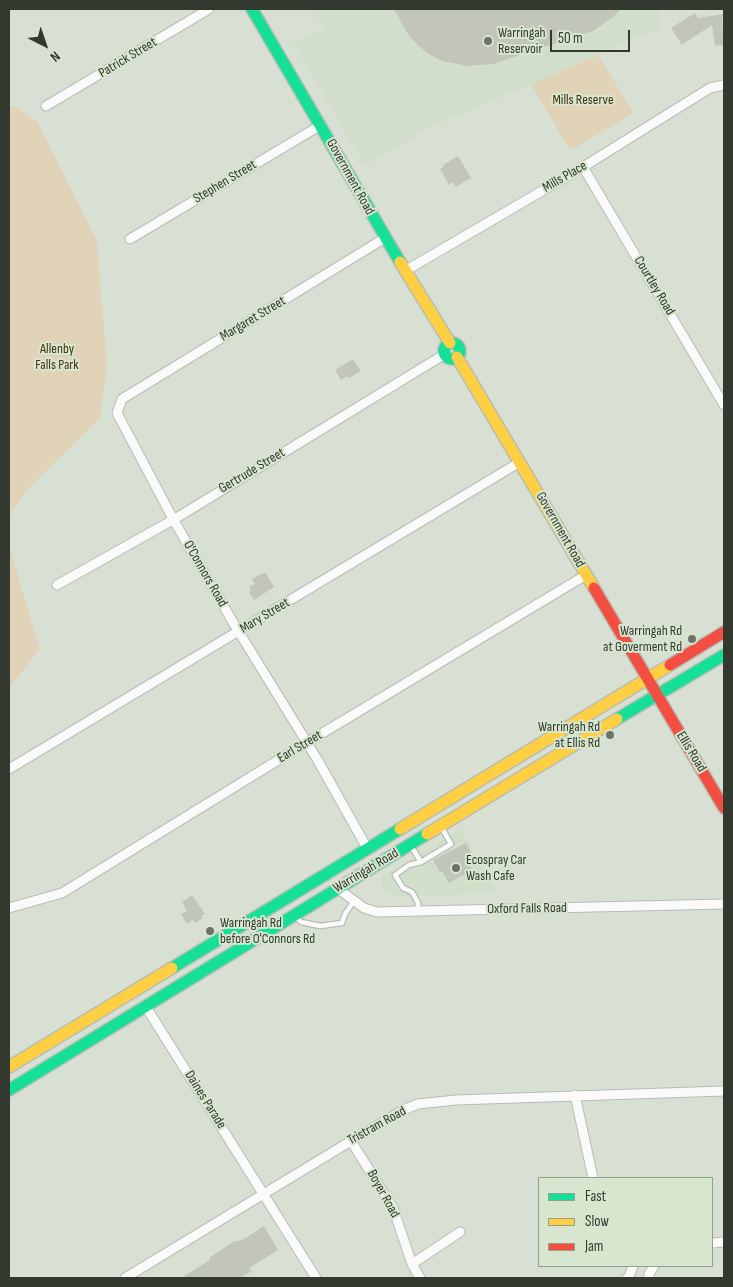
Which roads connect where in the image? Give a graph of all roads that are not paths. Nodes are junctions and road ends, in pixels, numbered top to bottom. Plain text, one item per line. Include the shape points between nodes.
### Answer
1 (209, 9) edge
2 (252, 9) edge
3 (724, 85) edge
4 (46, 106) dead end
5 (321, 126) junction
6 (583, 167) junction
7 (384, 238) junction
8 (130, 239) dead end
9 (405, 271) junction
10 (450, 343) junction
11 (445, 354) junction
12 (457, 356) junction
13 (122, 399) joint
14 (724, 405) edge
15 (520, 462) junction
16 (172, 519) junction
17 (586, 575) junction
18 (57, 585) dead end
19 (238, 632) junction
20 (724, 632) edge
21 (724, 655) edge
22 (647, 679) junction
23 (658, 696) junction
24 (306, 743) junction
25 (9, 769) edge
26 (724, 808) edge
27 (441, 826) junction
28 (410, 845) junction
29 (367, 848) junction
30 (421, 862) junction
31 (337, 888) junction
32 (354, 901) junction
33 (724, 904) edge
34 (9, 908) edge
35 (418, 912) junction
36 (294, 915) junction
37 (146, 1007) junction
38 (9, 1067) edge
39 (9, 1090) edge
40 (724, 1091) edge
41 (575, 1095) junction
42 (351, 1140) junction
43 (593, 1177) edge
44 (263, 1193) junction
45 (460, 1232) dead end
46 (412, 1264) junction
47 (633, 1267) edge
48 (125, 1278) edge
49 (316, 1278) edge
50 (420, 1278) edge
51 (627, 1278) edge

1 - 4 street, Patrick Street
2 - 5 main road, Government Road
3 - 6 street, Mills Place via 710,88
5 - 7 main road, Government Road
5 - 8 street, Stephen Street
6 - 9 street, Mills Place
6 - 14 street, Courtley Road
7 - 9 main road, Government Road
7 - 13 street, Margaret Street
9 - 10 main road, Government Road
10 - 11 main road via 445,347
10 - 12 main road via 458,346
11 - 12 main road via 450,358
11 - 16 street, Gertrude Street
12 - 15 main road, Government Road
13 - 16 street, O'Connors Road via 116,413
15 - 17 main road, Government Road
15 - 19 street, Mary Street
16 - 18 street, Gertrude Street
16 - 19 street, O'Connors Road
17 - 22 main road, Government Road
17 - 24 street, Earl Street
19 - 24 street, O'Connors Road
19 - 25 street, Mary Street
20 - 22 main road, Warringah Road
21 - 23 main road, Warringah Road
22 - 23 main road, Government Road
22 - 29 main road, Warringah Road
23 - 26 main road, Ellis Road
23 - 27 main road, Warringah Road
24 - 29 street, O'Connors Road
24 - 34 street, Earl Street via 62,893
27 - 28 main road, Warringah Road
27 - 30 lane via 451,844
28 - 30 lane
28 - 31 main road, Warringah Road
29 - 38 main road, Warringah Road
30 - 35 lane via 409,865 395,875 403,888 412,892 418,903
31 - 32 street, Oxford Falls Road
31 - 36 main road, Warringah Road
32 - 35 street, Oxford Falls Road via 378,912
32 - 36 lane via 342,923 320,926 301,922
33 - 35 street, Oxford Falls Road
36 - 37 main road, Warringah Road
37 - 39 main road, Warringah Road
37 - 44 street, Daines Parade
40 - 41 street, Tristram Road
41 - 42 street, Tristram Road via 418,1104
41 - 43 street
42 - 44 street, Tristram Road
42 - 46 street, Boyer Road via 393,1208
44 - 48 street, Tristram Road
44 - 49 street, Daines Parade
45 - 46 street
46 - 50 street, Boyer Road
47 - 51 street

